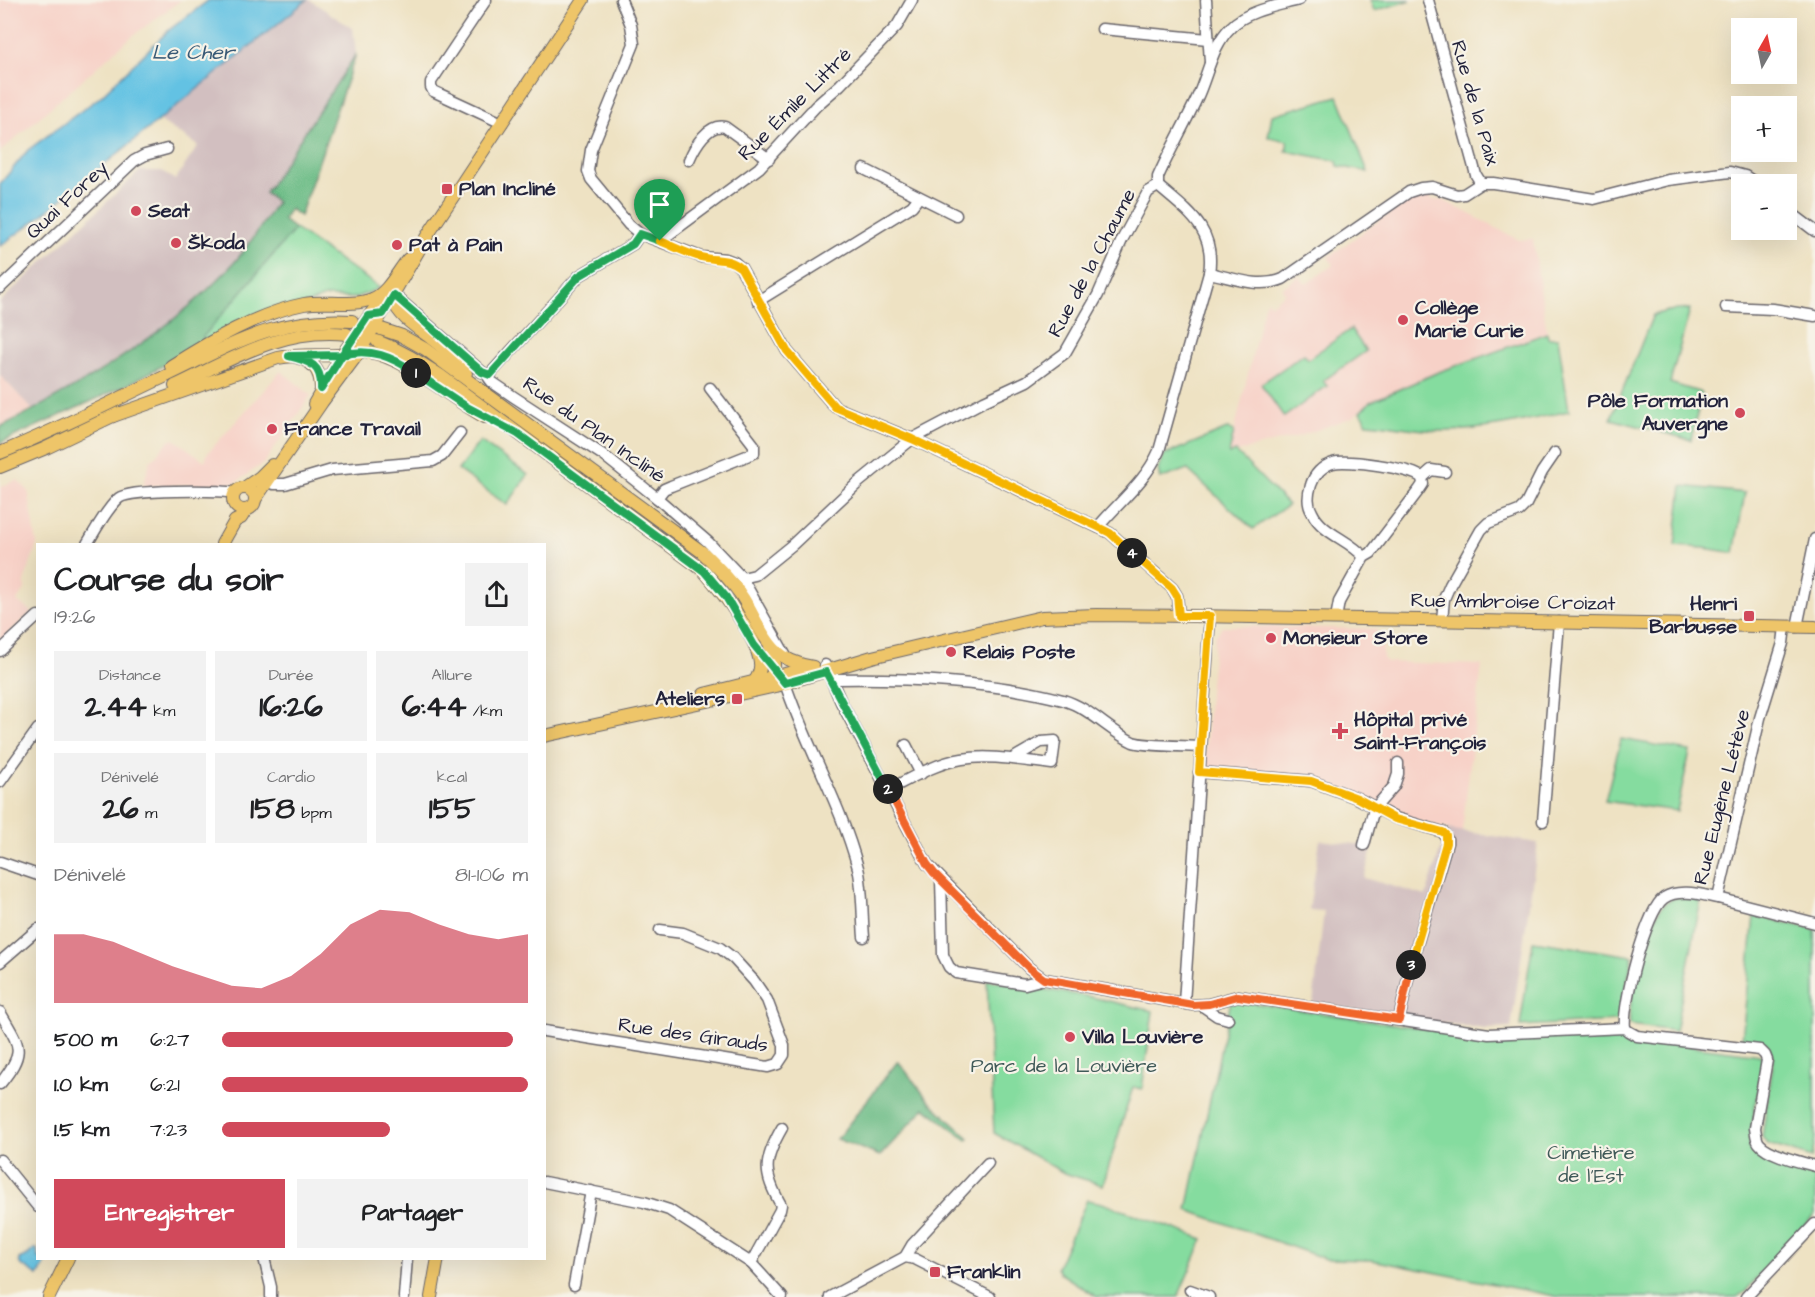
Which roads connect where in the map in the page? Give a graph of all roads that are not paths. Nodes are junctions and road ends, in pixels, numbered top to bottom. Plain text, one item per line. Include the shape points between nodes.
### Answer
1 (486, 0) edge
2 (583, 0) edge
3 (621, 0) edge
4 (912, 0) edge
5 (1206, 0) edge
6 (1299, 0) edge
7 (1428, 0) edge
8 (1208, 17) junction
9 (1230, 28) junction
10 (1102, 29) dead end
11 (1208, 39) junction
12 (1210, 65) junction
13 (502, 123) junction
14 (167, 149) dead end
15 (769, 159) junction
16 (689, 160) dead end
17 (864, 169) dead end
18 (1738, 174) edge
19 (1480, 183) junction
20 (1158, 186) junction
21 (919, 197) junction
22 (957, 215) dead end
23 (1797, 217) edge
24 (1815, 231) edge
25 (640, 234) junction
26 (427, 236) junction
27 (660, 241) junction
28 (414, 251) junction
29 (1209, 273) junction
30 (0, 288) edge
31 (393, 294) junction
32 (758, 301) junction
33 (347, 303) junction
34 (1726, 307) dead end
35 (1815, 316) edge
36 (369, 317) junction
37 (408, 322) junction
38 (346, 334) dead end
39 (364, 346) junction
40 (289, 356) junction
41 (488, 373) junction
42 (478, 387) junction
43 (710, 388) dead end
44 (321, 389) junction
45 (127, 394) junction
46 (113, 416) junction
47 (460, 433) dead end
48 (912, 439) junction
49 (0, 453) edge
50 (1555, 453) dead end
51 (0, 467) edge
52 (1445, 472) dead end
53 (1422, 478) junction
54 (263, 479) junction
55 (657, 498) junction
56 (240, 499) junction
57 (1098, 527) junction
58 (1815, 539) edge
59 (88, 543) edge
60 (223, 543) edge
61 (1364, 557) junction
62 (742, 578) junction
63 (1179, 616) junction
64 (1210, 616) junction
65 (36, 618) edge
66 (1336, 618) junction
67 (1442, 620) junction
68 (1559, 622) junction
69 (1791, 627) junction
70 (1815, 627) edge
71 (754, 645) junction
72 (770, 647) junction
73 (0, 651) edge
74 (789, 661) junction
75 (828, 669) junction
76 (779, 676) junction
77 (755, 681) junction
78 (599, 724) junction
79 (36, 732) edge
80 (546, 736) edge
81 (906, 745) dead end
82 (1201, 747) junction
83 (1012, 759) dead end
84 (1398, 763) dead end
85 (1199, 772) junction
86 (921, 774) junction
87 (0, 782) edge
88 (888, 790) junction
89 (1374, 809) junction
90 (1543, 821) dead end
91 (1364, 845) dead end
92 (0, 862) edge
93 (36, 873) edge
94 (941, 879) junction
95 (1718, 898) junction
96 (1815, 923) edge
97 (660, 930) dead end
98 (36, 931) edge
99 (864, 937) dead end
100 (0, 962) edge
101 (1044, 979) junction
102 (1184, 1003) junction
103 (1201, 1005) junction
104 (0, 1012) edge
105 (1228, 1019) dead end
106 (1399, 1020) junction
107 (1625, 1028) junction
108 (546, 1031) edge
109 (0, 1084) edge
110 (782, 1128) dead end
111 (0, 1160) edge
112 (988, 1163) dead end
113 (1815, 1166) edge
114 (546, 1182) edge
115 (591, 1191) junction
116 (36, 1205) edge
117 (1815, 1224) edge
118 (905, 1257) junction
119 (67, 1260) edge
120 (264, 1260) edge
121 (407, 1260) edge
122 (438, 1260) edge
123 (751, 1263) junction
124 (574, 1286) dead end
125 (1190, 1290) dead end
126 (49, 1297) edge
127 (271, 1297) edge
128 (404, 1297) edge
129 (431, 1297) edge
130 (782, 1297) edge
131 (830, 1297) edge
132 (990, 1297) edge
133 (1209, 1297) edge
134 (1746, 1297) edge

1 - 13 street via 430,87
2 - 13 main road
3 - 25 street via 634,44 591,150 588,171
4 - 15 street, Rue Émile Littré via 897,26
5 - 8 street, Rue de la Chaume
6 - 9 street via 1240,19
7 - 19 street, Rue de la Paix
8 - 9 street via 1215,30
8 - 11 street, Rue de la Chaume
9 - 12 street, Rue de la Chaume
10 - 11 street
11 - 12 street, Rue de la Chaume
12 - 20 street, Rue de la Chaume via 1158,177
13 - 26 main road
14 - 30 street, Quai Forey via 145,154 134,162
15 - 16 street via 720,126 712,127
15 - 27 street, Rue Émile Littré
17 - 21 street
18 - 19 street, Rue de la Paix via 1668,180 1594,200
19 - 29 street via 1457,195 1426,187 1409,192 1271,284
20 - 29 street via 1191,214 1204,231 1211,251
20 - 48 street, Rue de la Chaume via 1148,192 1065,353 1027,381
21 - 22 street
21 - 32 street via 912,206
23 - 24 street
25 - 27 street
25 - 41 street via 633,244 579,276
26 - 28 main road
26 - 31 main road
27 - 32 street via 701,257 734,262 746,275
28 - 31 main road
28 - 33 main road via 372,300
28 - 36 main road
29 - 57 street via 1156,457 1146,474
31 - 36 main road
31 - 37 main road via 400,314
31 - 41 street, Rue du Plan Incliné
32 - 48 street via 787,351 835,407
33 - 36 main road
33 - 45 main road via 306,304 268,314 184,358
34 - 35 street
36 - 37 main road
36 - 39 main road
36 - 39 main road
36 - 45 main road via 303,321 262,331
37 - 42 main road via 454,358
38 - 46 main road via 305,333 265,344
39 - 40 main road
39 - 42 main road via 402,336
39 - 44 main road
39 - 54 main road
39 - 71 main road via 395,348 418,360 704,571 726,597
40 - 44 main road via 315,367 321,377
40 - 46 main road
41 - 55 street, Rue du Plan Incliné via 492,382 603,455
42 - 72 main road via 702,552 733,584
43 - 55 street via 754,445 754,453 664,489
44 - 54 main road
45 - 49 main road
46 - 51 main road
47 - 54 street via 442,456 433,461 342,468 285,483
48 - 57 street
48 - 62 street, Rue de la Chaume via 845,494 792,545 755,575
50 - 67 street via 1519,512 1488,522 1481,530 1450,585
52 - 53 street via 1431,470
53 - 61 street via 1419,490
53 - 61 street via 1408,471 1343,461 1331,463 1313,479 1308,501 1315,517
54 - 56 main road
54 - 56 main road via 254,505
55 - 62 street, Rue du Plan Incliné
56 - 59 street via 214,491 124,495 112,505
56 - 60 main road via 235,521
57 - 63 street via 1110,533 1172,588
58 - 69 street, Rue Eugène Létève
61 - 66 street via 1339,602
62 - 74 street, Rue du Plan Incliné
63 - 64 main road, Rue Ambroise Croizat
63 - 75 main road, Rue Ambroise Croizat via 1042,617
64 - 66 main road, Rue Ambroise Croizat
64 - 82 street
65 - 73 street
66 - 67 main road, Rue Ambroise Croizat
67 - 68 main road, Rue Ambroise Croizat
68 - 69 main road, Rue Ambroise Croizat
68 - 90 street
69 - 70 main road, Rue Ambroise Croizat
69 - 95 street, Rue Eugène Létève via 1760,718
71 - 76 main road
71 - 77 main road via 760,664
72 - 74 main road
72 - 76 main road
74 - 75 main road
75 - 76 main road, Rue Ambroise Croizat
75 - 82 street via 876,679 939,682 1052,698 1083,708 1134,743
75 - 88 street via 841,702
76 - 77 main road
76 - 78 main road via 722,698
76 - 99 street via 840,815 858,869
77 - 78 main road via 616,715
78 - 80 main road
79 - 87 street
81 - 86 street
82 - 85 street
83 - 86 street via 962,759
84 - 89 street via 1394,786
85 - 89 street via 1311,781 1357,798
85 - 102 street
86 - 88 street
88 - 94 street via 927,864
89 - 91 street
89 - 106 street via 1443,832 1447,839
92 - 93 street
94 - 101 street
94 - 101 street via 943,955 949,968 956,973 1025,984
95 - 96 street
95 - 107 street, Rue Eugène Létève via 1674,893 1655,908 1627,998
97 - 108 street, Rue des Girauds via 683,933 720,948 754,981 767,1000 784,1045 784,1055 778,1064 768,1067
98 - 100 street
101 - 102 street
102 - 103 street
103 - 105 street
103 - 106 street via 1238,996
104 - 109 street via 17,1040 14,1065
106 - 107 street via 1489,1034
107 - 113 street via 1637,1036 1760,1050 1767,1060 1756,1137 1767,1149
110 - 123 street via 768,1169 768,1181 780,1210
111 - 116 street
112 - 118 street
114 - 115 street
115 - 123 street via 669,1210
115 - 124 street
117 - 134 street
118 - 131 street
118 - 132 street via 915,1258
119 - 126 main road
120 - 127 street
121 - 128 street
122 - 129 main road
123 - 130 street
125 - 133 street

